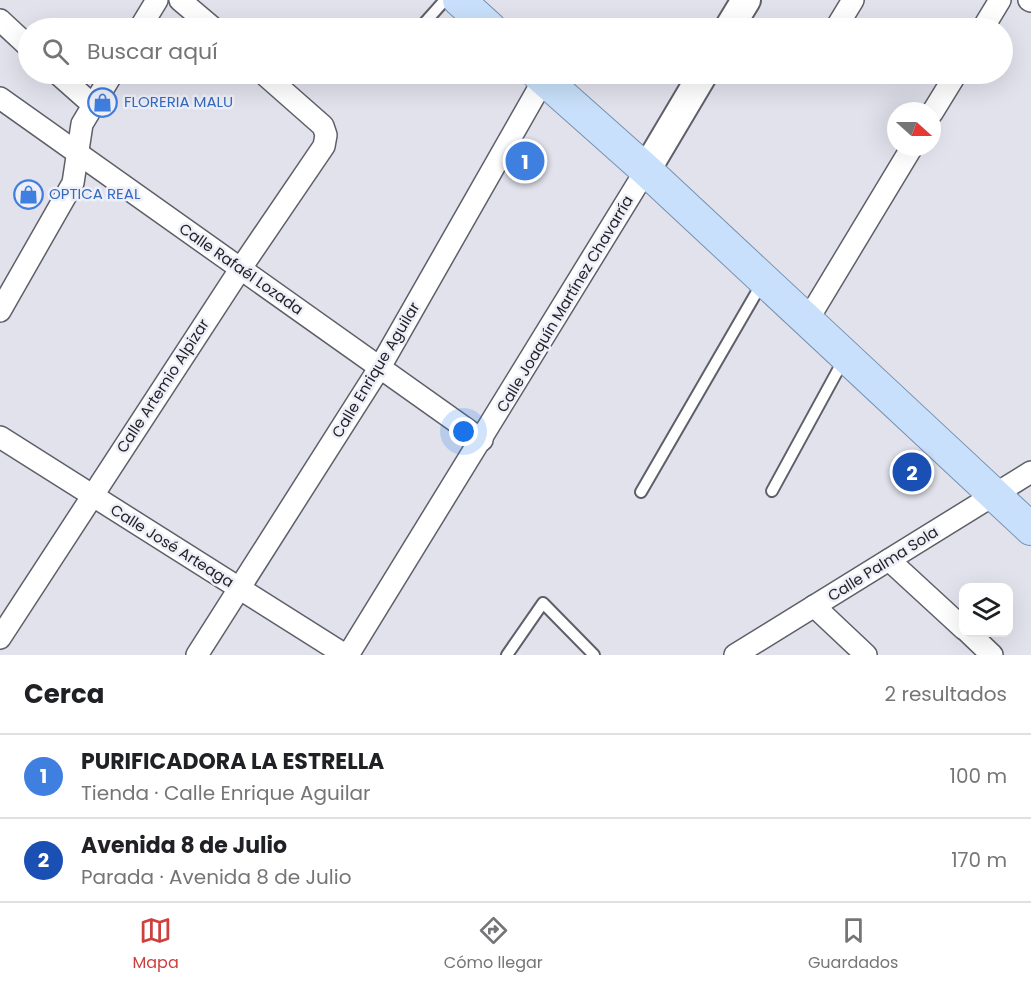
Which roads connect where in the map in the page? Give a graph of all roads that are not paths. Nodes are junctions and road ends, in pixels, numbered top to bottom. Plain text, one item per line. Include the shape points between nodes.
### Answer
1 (157, 0) edge
2 (180, 0) edge
3 (445, 0) edge
4 (459, 0) edge
5 (746, 0) edge
6 (853, 0) edge
7 (1000, 0) edge
8 (146, 18) edge
9 (201, 18) edge
10 (429, 18) edge
11 (479, 18) edge
12 (735, 18) edge
13 (842, 18) edge
14 (989, 18) edge
15 (0, 20) edge
16 (18, 37) edge
17 (69, 84) edge
18 (106, 84) edge
19 (275, 84) edge
20 (537, 84) edge
21 (550, 84) edge
22 (697, 84) edge
23 (950, 84) edge
24 (0, 98) edge
25 (939, 102) edge
26 (93, 105) junction
27 (80, 154) junction
28 (907, 156) edge
29 (646, 170) junction
30 (241, 268) junction
31 (763, 280) junction
32 (0, 311) edge
33 (807, 321) junction
34 (846, 356) junction
35 (380, 367) junction
36 (0, 437) edge
37 (482, 440) junction
38 (1031, 472) edge
39 (772, 491) dead end
40 (641, 492) dead end
41 (92, 495) junction
42 (994, 495) junction
43 (1031, 529) edge
44 (889, 560) junction
45 (240, 588) junction
46 (814, 606) junction
47 (959, 625) edge
48 (972, 637) edge
49 (0, 638) edge
50 (739, 654) edge
51 (197, 655) edge
52 (346, 655) edge
53 (507, 655) edge
54 (594, 655) edge
55 (866, 655) edge
56 (992, 655) edge

1 - 8 street
2 - 9 street
3 - 10 lane
4 - 11 main road
5 - 12 street
6 - 13 street
7 - 14 street
15 - 16 street
17 - 26 street
18 - 26 street
19 - 30 street, Calle Artemio Alpizar via 322,126 326,135 324,146
20 - 35 street, Calle Enrique Aguilar
21 - 29 main road
22 - 29 street, Calle Joaquín Martínez Chavarría
23 - 25 street
24 - 27 street, Calle Rafaél Lozada
26 - 27 street via 82,124
27 - 30 street, Calle Rafaél Lozada
27 - 32 street via 73,183
28 - 33 street
29 - 31 main road
29 - 37 street, Calle Joaquín Martínez Chavarría
30 - 35 street, Calle Rafaél Lozada
30 - 41 street, Calle Artemio Alpizar
31 - 33 main road
31 - 40 lane
33 - 34 main road
34 - 39 lane
34 - 42 main road
35 - 37 street, Calle Rafaél Lozada
35 - 45 street, Calle Enrique Aguilar
36 - 41 street, Calle José Arteaga
37 - 52 street, Calle Joaquín Martínez Chavarría
38 - 42 street, Calle Palma Sola
41 - 45 street, Calle José Arteaga
41 - 49 street, Calle Artemio Alpizar
42 - 43 main road
42 - 44 street, Calle Palma Sola
44 - 46 street, Calle Palma Sola
44 - 47 street
45 - 51 street, Calle Enrique Aguilar
45 - 52 street, Calle José Arteaga
46 - 50 street, Calle Palma Sola
46 - 55 street
48 - 56 street
53 - 54 lane via 543,603

